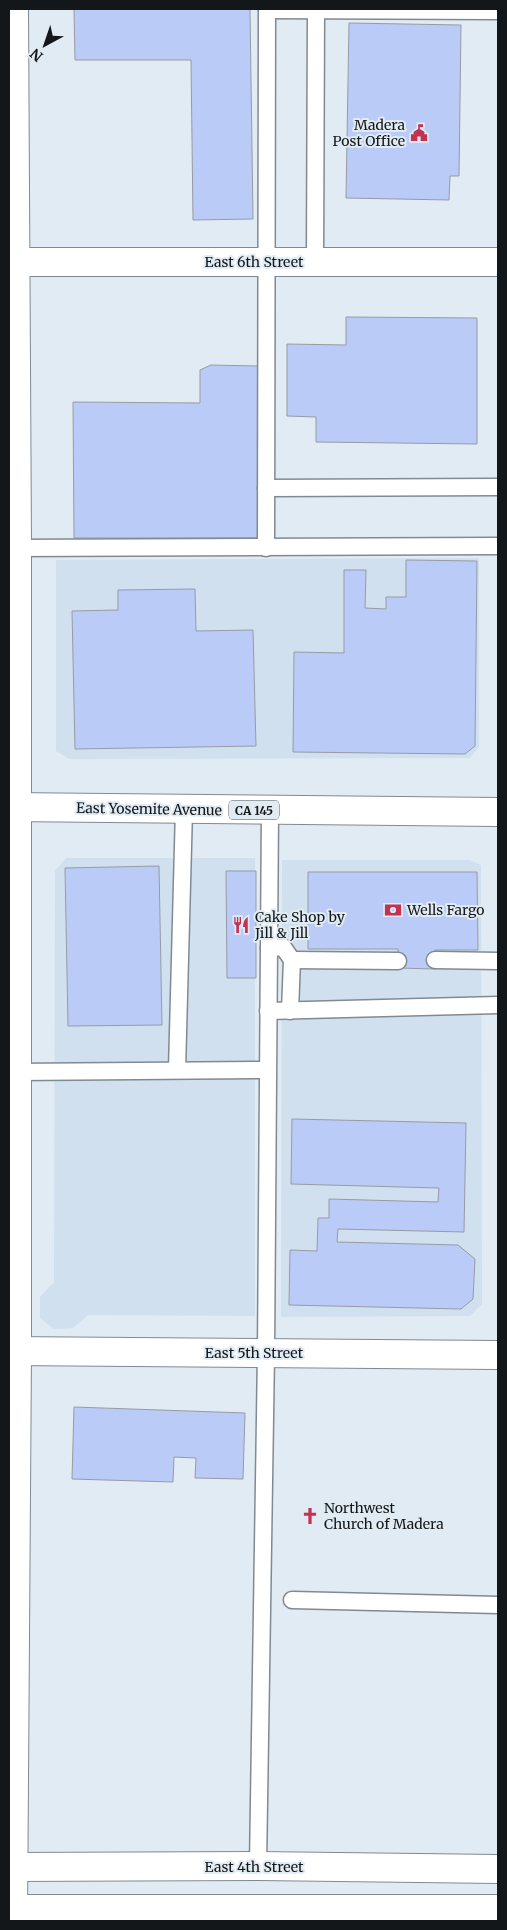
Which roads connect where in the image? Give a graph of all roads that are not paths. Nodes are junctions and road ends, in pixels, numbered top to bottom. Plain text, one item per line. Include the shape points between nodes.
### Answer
1 (14, 9) edge
2 (267, 9) edge
3 (316, 10) edge
4 (498, 11) edge
5 (12, 262) edge
6 (268, 262) junction
7 (315, 262) junction
8 (498, 262) edge
9 (498, 487) edge
10 (266, 488) junction
11 (498, 546) edge
12 (13, 548) edge
13 (266, 548) junction
14 (12, 808) edge
15 (184, 809) junction
16 (270, 810) junction
17 (498, 812) edge
18 (269, 948) junction
19 (393, 959) dead end
20 (438, 959) dead end
21 (292, 960) junction
22 (498, 960) edge
23 (498, 1005) edge
24 (268, 1011) junction
25 (290, 1011) junction
26 (177, 1070) junction
27 (267, 1070) junction
28 (16, 1072) junction
29 (13, 1351) edge
30 (266, 1353) junction
31 (498, 1354) edge
32 (292, 1600) dead end
33 (498, 1605) edge
34 (258, 1866) junction
35 (11, 1867) edge
36 (498, 1869) edge
37 (498, 1909) edge
38 (12, 1913) edge
39 (257, 1916) edge

1 - 5 street
2 - 3 lane
2 - 6 lane
3 - 4 lane
3 - 7 lane
5 - 6 street, East 6th Street
5 - 12 street
6 - 7 street, East 6th Street
6 - 10 lane
7 - 8 street, East 6th Street
9 - 10 lane
10 - 13 lane
11 - 13 lane
12 - 13 lane
12 - 14 street
14 - 15 street, East Yosemite Avenue / CA 145
14 - 28 street
15 - 16 street, East Yosemite Avenue / CA 145
15 - 26 lane
16 - 17 street, East Yosemite Avenue / CA 145
16 - 18 lane
18 - 21 lane via 283,948
18 - 24 lane
19 - 21 lane
20 - 22 lane
21 - 25 lane
23 - 25 lane
24 - 25 lane
24 - 27 lane
26 - 27 lane
26 - 28 lane
27 - 30 lane
28 - 29 street
29 - 30 street, East 5th Street
29 - 35 street
30 - 31 street, East 5th Street
30 - 34 lane
32 - 33 lane
34 - 35 street, East 4th Street
34 - 36 street, East 4th Street
35 - 38 street
37 - 39 street
38 - 39 street

